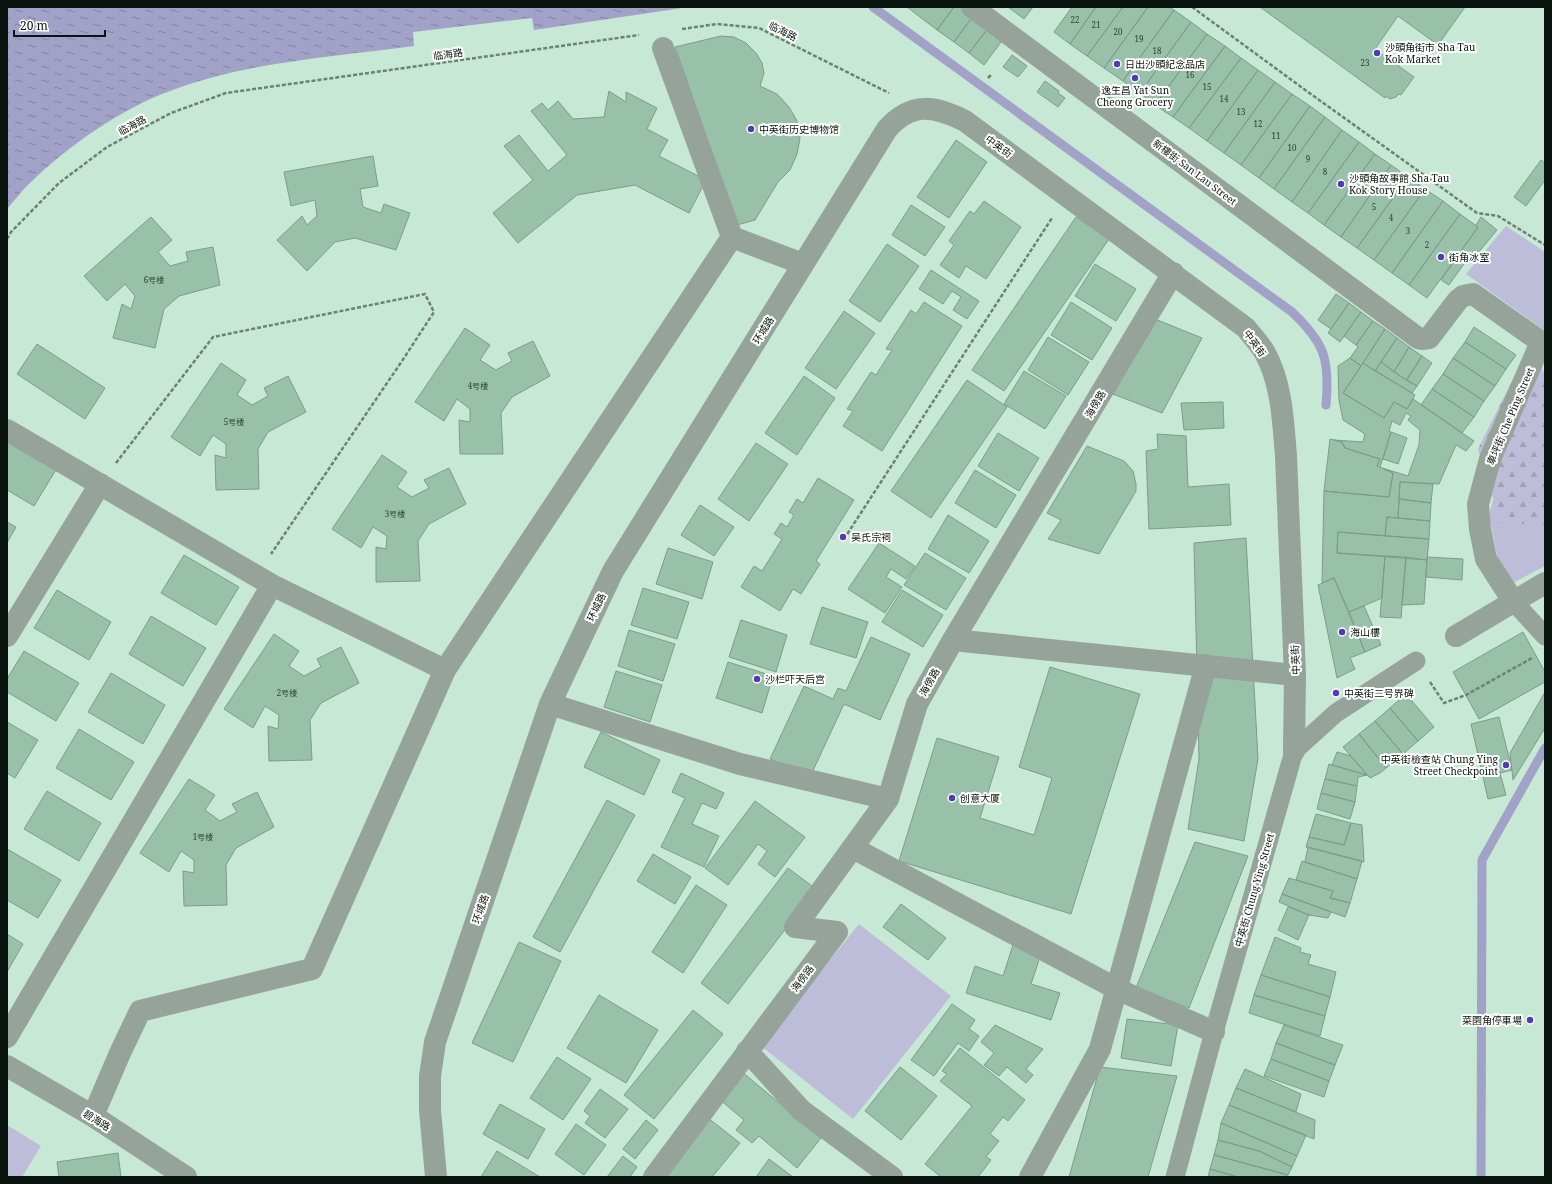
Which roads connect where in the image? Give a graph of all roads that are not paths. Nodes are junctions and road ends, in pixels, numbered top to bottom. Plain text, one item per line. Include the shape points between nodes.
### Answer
1 (972, 7) edge
2 (663, 48) dead end
3 (919, 108) joint
4 (732, 236) junction
5 (803, 264) junction
6 (1173, 273) junction
7 (1543, 343) edge
8 (7, 430) edge
9 (100, 484) junction
10 (264, 581) junction
11 (1545, 583) edge
12 (1513, 601) junction
13 (7, 636) edge
14 (1456, 636) dead end
15 (1545, 636) edge
16 (953, 640) junction
17 (1416, 661) road end
18 (1206, 665) junction
19 (445, 670) junction
20 (1295, 675) junction
21 (550, 704) junction
22 (1294, 750) junction
23 (888, 799) junction
24 (853, 848) junction
25 (1117, 989) junction
26 (1214, 1032) junction
27 (7, 1037) edge
28 (747, 1051) junction
29 (7, 1066) edge
30 (93, 1116) junction
31 (186, 1177) edge
32 (436, 1177) edge
33 (654, 1177) edge
34 (892, 1177) edge
35 (1030, 1177) edge
36 (1175, 1177) edge

1 - 7 street, 新樓街 San Lau Street via 1418,338 1428,338 1458,300 1473,294
2 - 4 street
3 - 5 street, 环城路 via 895,119 887,129
3 - 6 street, 中英街 via 948,112 965,121
4 - 5 street
4 - 19 street
5 - 21 street, 环城路 via 613,570
6 - 16 street, 海傍路
6 - 20 street, 中英街 via 1246,328 1264,352 1277,382 1286,456
7 - 12 street, 車坪街 Che Ping Street via 1490,459 1478,504 1486,559
8 - 9 street
9 - 10 street
9 - 13 street
10 - 19 street
10 - 27 street
11 - 12 street
12 - 14 street
12 - 15 street
16 - 18 street
16 - 23 street, 海傍路 via 917,704
17 - 22 street via 1336,713
18 - 20 street
18 - 25 street
19 - 30 street via 312,969 140,1011
20 - 22 street, 中英街
21 - 23 street via 740,764
21 - 32 street, 环城路 via 435,1042 430,1076 430,1110
22 - 26 street, 中英街 Chung Ying Street
23 - 24 street, 海傍路
24 - 25 street
24 - 28 street, 海傍路 via 795,927 837,932
25 - 26 street
25 - 35 street via 1100,1049
26 - 36 street, 中英街 Chung Ying Street
28 - 33 street, 海傍路
28 - 34 street via 801,1110
29 - 30 street, 碧海路
30 - 31 street, 碧海路

